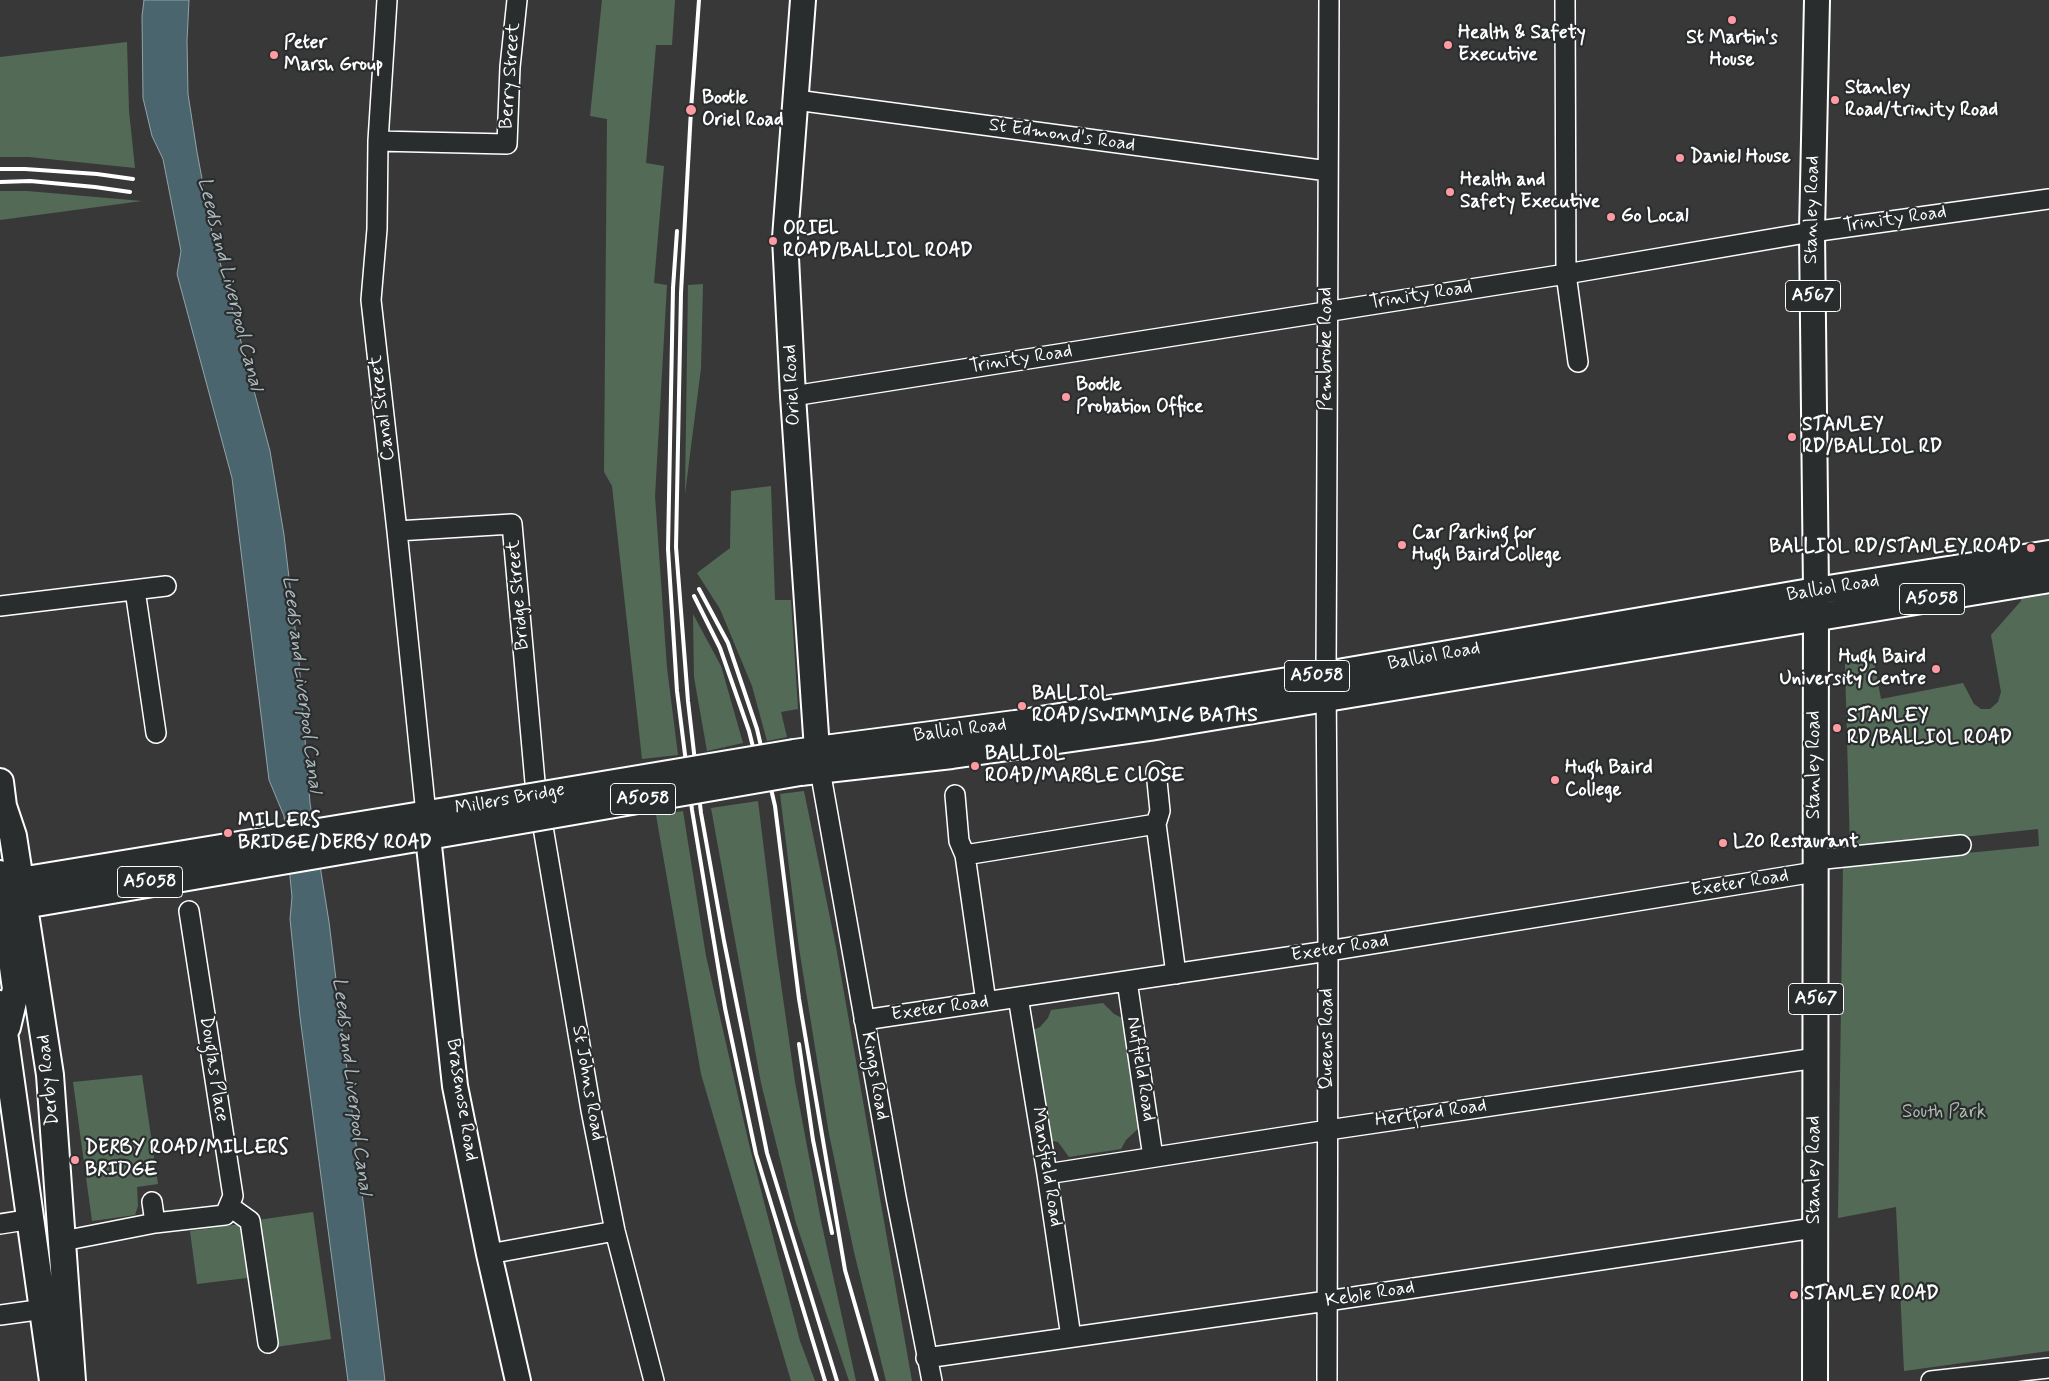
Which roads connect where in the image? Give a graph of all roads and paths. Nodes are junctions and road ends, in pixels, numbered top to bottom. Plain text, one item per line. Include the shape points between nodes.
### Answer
1 (387, 0) edge
2 (517, 0) edge
3 (803, 0) edge
4 (1329, 0) edge
5 (1565, 0) edge
6 (1817, 0) edge
7 (796, 100) junction
8 (378, 141) junction
9 (1328, 171) junction
10 (2049, 199) edge
11 (1812, 232) junction
12 (1566, 274) junction
13 (1327, 311) junction
14 (1578, 362) dead end
15 (793, 396) junction
16 (397, 531) junction
17 (2049, 554) edge
18 (2049, 579) edge
19 (166, 586) dead end
20 (135, 590) junction
21 (1816, 591) junction
22 (0, 606) edge
23 (1816, 617) junction
24 (1326, 686) junction
25 (156, 733) dead end
26 (808, 761) junction
27 (1156, 771) dead end
28 (535, 782) joint
29 (954, 795) dead end
30 (1, 803) edge
31 (1156, 824) junction
32 (416, 827) junction
33 (1961, 846) dead end
34 (965, 855) junction
35 (1815, 866) junction
36 (9, 891) edge
37 (188, 911) dead end
38 (1328, 951) junction
39 (1176, 974) junction
40 (1127, 981) junction
41 (1018, 998) junction
42 (986, 1002) junction
43 (0, 1004) edge
44 (864, 1020) junction
45 (3, 1036) edge
46 (1816, 1058) junction
47 (1328, 1130) junction
48 (1153, 1157) junction
49 (1048, 1174) junction
50 (152, 1202) dead end
51 (229, 1206) junction
52 (32, 1219) junction
53 (155, 1223) junction
54 (0, 1224) edge
55 (1814, 1228) junction
56 (615, 1231) junction
57 (63, 1241) junction
58 (489, 1254) junction
59 (1327, 1302) junction
60 (44, 1309) junction
61 (0, 1315) edge
62 (1071, 1337) junction
63 (268, 1343) dead end
64 (926, 1358) junction
65 (2049, 1368) edge
66 (53, 1381) edge
67 (72, 1381) edge
68 (518, 1381) edge
69 (654, 1381) edge
70 (932, 1381) edge
71 (1327, 1381) edge
72 (1815, 1381) edge
73 (1931, 1381) edge

1 - 8 street, Canal Street
2 - 8 street, Berry Street via 507,144
3 - 7 main road, Oriel Road
4 - 9 street, Pembroke Road
5 - 12 street
6 - 11 main road, Stanley Road / A567
7 - 9 street, St Edmond's Road
7 - 15 main road, Oriel Road via 785,238
8 - 16 street, Canal Street via 377,229 371,300
9 - 13 street, Pembroke Road
10 - 11 street, Trinity Road
11 - 12 street, Trinity Road
11 - 21 main road, Stanley Road / A567
12 - 13 street, Trinity Road
12 - 14 street
13 - 15 street, Trinity Road
13 - 24 street, Pembroke Road
15 - 26 main road, Oriel Road
16 - 28 street, Bridge Street via 512,524
16 - 32 street, Canal Street
17 - 21 highway, Balliol Road / A5058
18 - 23 highway, Balliol Road / A5058
19 - 20 street
20 - 22 street
20 - 25 street
21 - 23 main road, Stanley Road / A567
21 - 24 highway, Balliol Road / A5058
23 - 24 highway, Balliol Road / A5058
23 - 35 main road, Stanley Road / A567
24 - 26 highway, Balliol Road / A5058 via 1015,724
24 - 38 street, Queens Road
26 - 32 highway, Millers Bridge / A5058, bridge
26 - 44 street, Kings Road
27 - 31 street via 1160,812
28 - 56 street, St Johns Road
29 - 34 street via 959,841
30 - 36 highway, Derby Road via 13,836
31 - 34 street
31 - 39 street
32 - 36 highway, Millers Bridge / A5058 via 272,851 146,859
32 - 58 main road, Brasenose Road via 455,1086
33 - 35 street, Exeter Road
34 - 42 street
35 - 38 street, Exeter Road
35 - 46 main road, Stanley Road / A567
36 - 45 highway via 16,989
36 - 57 highway, Derby Road via 50,1075
37 - 51 street, Douglas Place via 233,1196
38 - 39 street, Exeter Road
38 - 47 street, Queens Road
39 - 40 street, Exeter Road
40 - 41 street, Exeter Road
40 - 48 street, Nuffield Road
41 - 42 street, Exeter Road
41 - 49 street, Mansfield Road
42 - 44 street, Exeter Road
43 - 45 highway, Derby Road
44 - 64 street, Kings Road
45 - 52 highway, Derby Road
46 - 47 street, Hertford Road
46 - 55 main road, Stanley Road / A567
47 - 48 street, Hertford Road
47 - 59 street, Queens Road
48 - 49 street, Hertford Road
49 - 62 street, Mansfield Road
50 - 53 street
51 - 53 street via 225,1216
51 - 63 street via 250,1221
52 - 54 street
52 - 60 highway, Derby Road
53 - 57 street
55 - 59 street, Keble Road
55 - 72 main road, Stanley Road / A567
56 - 58 street
56 - 69 street, St Johns Road
57 - 67 highway, Derby Road
58 - 68 main road, Brasenose Road
59 - 62 street, Keble Road
59 - 71 street, Queens Road
60 - 61 street
60 - 66 highway, Derby Road
62 - 64 street, Keble Road
64 - 70 street, Kings Road
65 - 73 street

